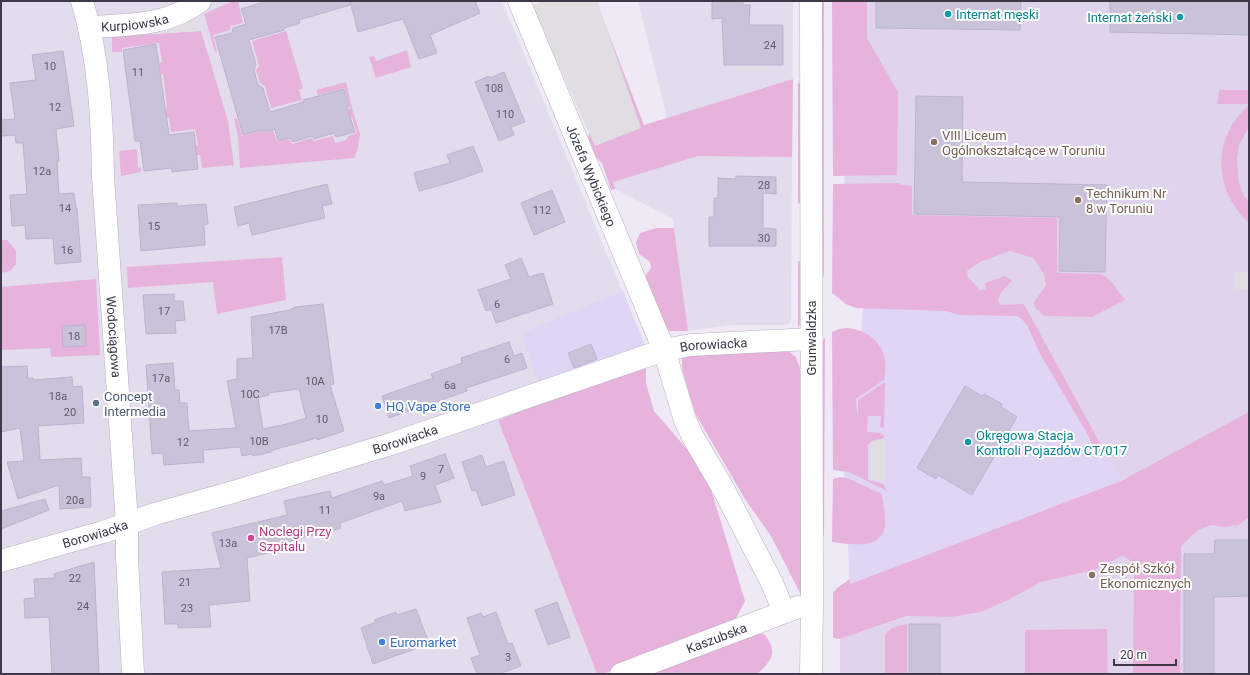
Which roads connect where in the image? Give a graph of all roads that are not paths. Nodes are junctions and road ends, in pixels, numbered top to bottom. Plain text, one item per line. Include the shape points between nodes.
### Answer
1 (82, 1) edge
2 (200, 1) edge
3 (518, 1) edge
4 (811, 1) edge
5 (89, 27) junction
6 (811, 339) junction
7 (664, 350) junction
8 (127, 522) junction
9 (1, 561) edge
10 (812, 602) junction
11 (784, 612) junction
12 (133, 674) edge
13 (621, 674) edge
14 (811, 674) edge

1 - 5 street, Wodociągowa
2 - 5 street, Kurpiowska via 174,16 154,22
3 - 7 street, Józefa Wybickiego
4 - 6 street, Grunwaldzka
5 - 8 street, Wodociągowa via 102,126 103,176
6 - 7 street, Borowiacka via 691,345
6 - 10 street, Grunwaldzka
7 - 8 street, Borowiacka via 394,443
7 - 11 street, Józefa Wybickiego via 685,420 772,583
8 - 9 street, Borowiacka via 104,532
8 - 12 street, Wodociągowa
10 - 11 street, Kaszubska
10 - 14 street, Grunwaldzka
11 - 13 street, Kaszubska

